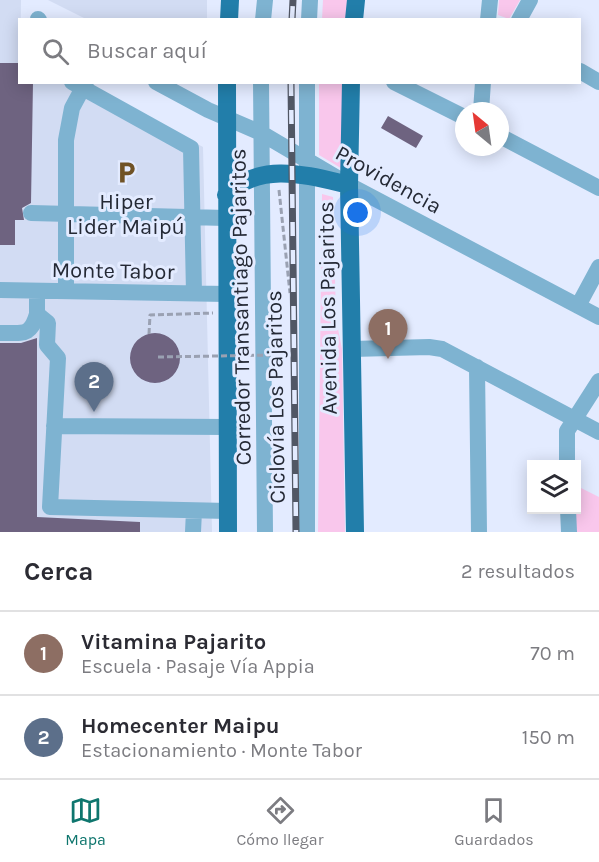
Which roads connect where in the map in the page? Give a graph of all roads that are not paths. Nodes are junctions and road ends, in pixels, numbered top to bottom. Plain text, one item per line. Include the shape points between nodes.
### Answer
1 (230, 0) edge
2 (265, 0) edge
3 (310, 0) edge
4 (356, 0) edge
5 (490, 0) edge
6 (530, 0) edge
7 (229, 18) edge
8 (263, 18) edge
9 (309, 18) edge
10 (354, 18) edge
11 (488, 18) edge
12 (520, 18) edge
13 (80, 84) edge
14 (160, 84) edge
15 (227, 84) edge
16 (261, 84) edge
17 (307, 84) edge
18 (351, 84) edge
19 (398, 84) edge
20 (483, 84) edge
21 (482, 102) edge
22 (455, 112) edge
23 (226, 118) junction
24 (261, 133) junction
25 (509, 141) edge
26 (306, 167) junction
27 (269, 174) junction
28 (349, 185) junction
29 (599, 188) edge
30 (226, 195) junction
31 (31, 213) dead end
32 (64, 215) junction
33 (192, 218) junction
34 (226, 218) junction
35 (599, 267) edge
36 (0, 290) edge
37 (37, 291) junction
38 (66, 291) junction
39 (194, 293) junction
40 (225, 294) junction
41 (578, 306) junction
42 (37, 314) junction
43 (599, 317) edge
44 (0, 333) edge
45 (352, 349) junction
46 (477, 367) junction
47 (599, 381) edge
48 (575, 419) junction
49 (54, 426) junction
50 (228, 427) junction
51 (599, 432) edge
52 (567, 460) edge
53 (194, 511) junction
54 (228, 511) junction
55 (568, 514) edge
56 (193, 532) edge
57 (228, 532) edge
58 (265, 532) edge
59 (307, 532) edge
60 (355, 532) edge
61 (479, 532) edge
62 (568, 532) edge

1 - 7 main road
2 - 8 street
3 - 9 street
4 - 10 main road
5 - 11 street
6 - 12 street
13 - 32 street via 66,140
13 - 33 street via 192,148
14 - 23 street, Providencia
15 - 23 main road
16 - 24 street, Corredor Transantiago Pajaritos
17 - 26 street
18 - 28 main road, Avenida Los Pajaritos
19 - 22 street
20 - 21 street
23 - 24 street, Providencia
23 - 30 main road
24 - 26 street, Providencia
24 - 27 street, Corredor Transantiago Pajaritos
25 - 29 street
26 - 27 main road
26 - 28 main road
26 - 59 street
27 - 30 main road via 242,182
27 - 58 street, Corredor Transantiago Pajaritos
28 - 41 street, Providencia
28 - 45 main road, Avenida Los Pajaritos
30 - 34 main road
31 - 32 street
32 - 33 street
32 - 38 street
33 - 34 street
33 - 39 street
34 - 40 main road
35 - 41 street
36 - 37 street, Monte Tabor
37 - 38 street, Monte Tabor
37 - 42 street
38 - 39 street, Monte Tabor
39 - 40 street, Monte Tabor
40 - 50 main road
41 - 43 street, Providencia
42 - 44 street via 28,332
42 - 49 street via 48,322 47,345 58,358
45 - 46 street via 436,347
45 - 60 main road, Avenida Los Pajaritos
46 - 48 street
46 - 61 street
47 - 48 street
48 - 51 street
48 - 52 street via 567,431
49 - 50 street
49 - 53 street via 50,507
50 - 54 main road
53 - 54 street
53 - 56 street
54 - 57 main road
55 - 62 street

